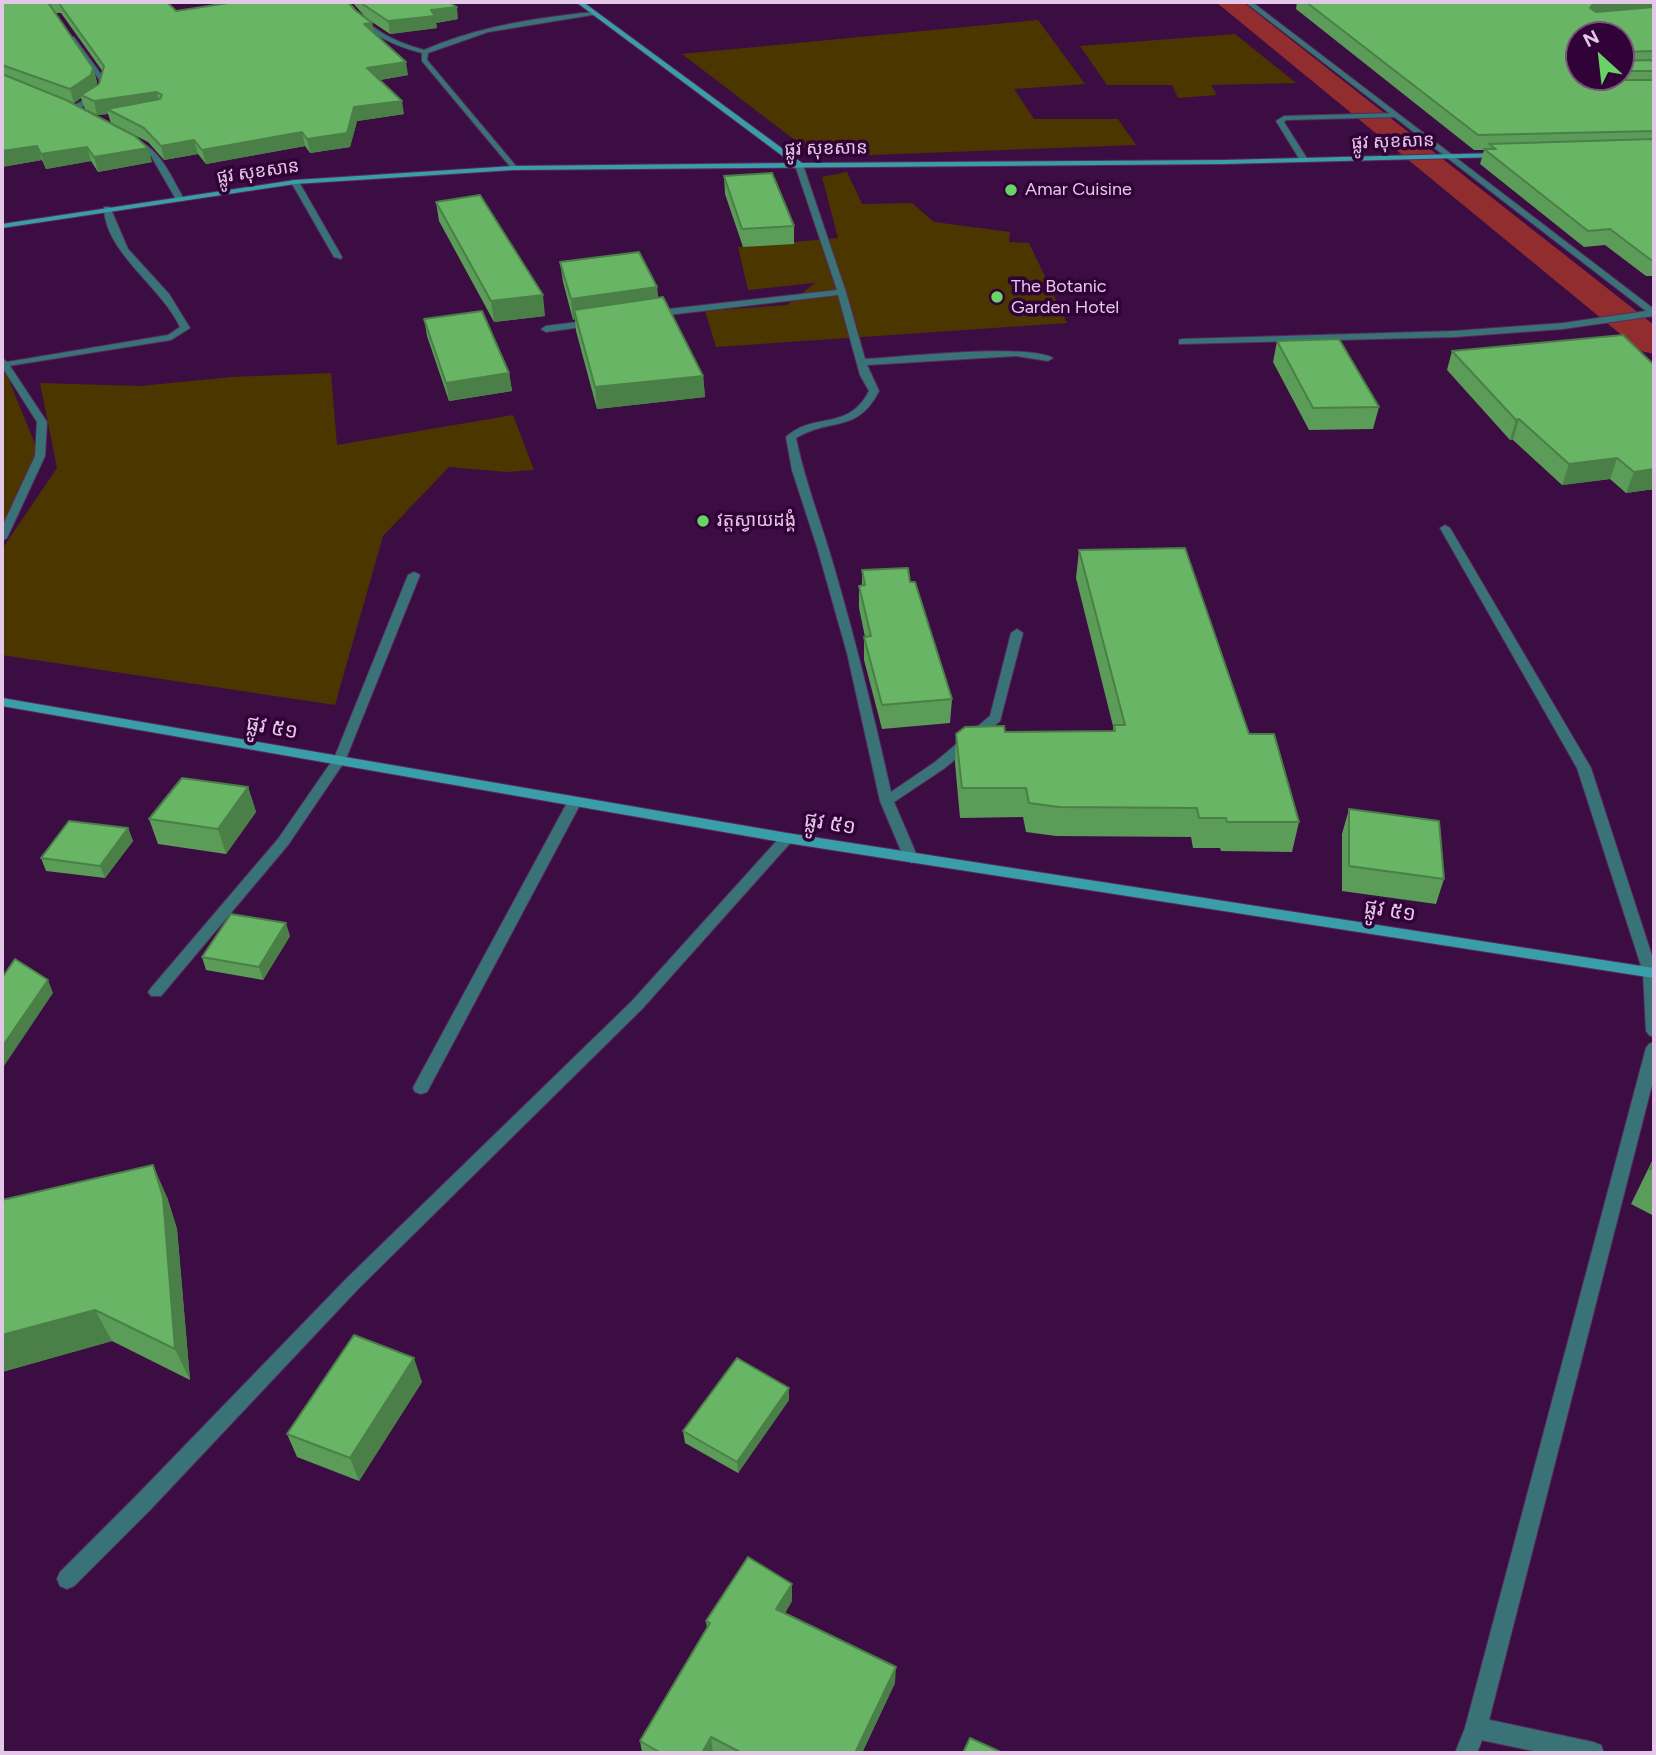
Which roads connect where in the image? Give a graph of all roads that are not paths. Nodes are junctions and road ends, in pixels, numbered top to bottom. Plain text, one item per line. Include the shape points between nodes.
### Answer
1 (346, 2) edge
2 (583, 2) edge
3 (1248, 2) edge
4 (595, 14) junction
5 (65, 27) edge
6 (425, 52) junction
7 (64, 104) edge
8 (74, 108) junction
9 (84, 115) edge
10 (1396, 116) junction
11 (131, 141) edge
12 (1503, 155) edge
13 (1450, 156) junction
14 (1304, 160) junction
15 (799, 165) junction
16 (513, 168) junction
17 (295, 182) junction
18 (180, 199) junction
19 (107, 209) junction
20 (2, 226) edge
21 (338, 257) dead end
22 (842, 292) junction
23 (640, 316) edge
24 (599, 322) edge
25 (545, 329) dead end
26 (1182, 342) dead end
27 (1048, 358) dead end
28 (862, 362) junction
29 (3, 363) edge
30 (1445, 527) dead end
31 (2, 538) edge
32 (414, 575) dead end
33 (1017, 633) dead end
34 (2, 702) edge
35 (339, 761) junction
36 (575, 801) junction
37 (887, 801) junction
38 (787, 838) junction
39 (911, 858) junction
40 (1652, 972) edge
41 (156, 992) dead end
42 (1654, 1031) edge
43 (1654, 1048) edge
44 (421, 1088) dead end
45 (67, 1579) dead end
46 (1476, 1728) junction
47 (1466, 1753) edge
48 (1594, 1753) edge

1 - 6 street via 388,43
2 - 4 street
3 - 10 street
4 - 6 street via 481,32
4 - 15 street
5 - 8 street via 103,81 96,97
6 - 16 street via 424,60
7 - 8 street
8 - 9 street
10 - 13 street
10 - 14 street via 1280,121
11 - 18 street via 154,155
12 - 13 street, ផ្លូវ សុខសាន
13 - 14 street, ផ្លូវ សុខសាន
13 - 26 street via 1654,313 1454,334
14 - 15 street, ផ្លូវ សុខសាន
15 - 16 street, ផ្លូវ សុខសាន
15 - 22 street
16 - 17 street, ផ្លូវ សុខសាន
17 - 18 street, ផ្លូវ សុខសាន
17 - 21 street
18 - 19 street, ផ្លូវ សុខសាន
19 - 20 street, ផ្លូវ សុខសាន
19 - 29 street via 124,248 186,328 171,337
22 - 23 street
22 - 28 street
24 - 25 street
27 - 28 street via 1016,353
28 - 37 street via 874,391 868,406 858,416 816,425 790,437 853,653
29 - 31 street via 42,422 40,456
30 - 40 street via 1584,768
32 - 35 street
33 - 37 street via 996,718
34 - 35 street, ផ្លូវ ៥១
35 - 36 street, ផ្លូវ ៥១
35 - 41 street via 283,842
36 - 38 street, ផ្លូវ ៥១
36 - 44 street
37 - 39 street
38 - 39 street, ផ្លូវ ៥១
38 - 45 street via 636,1004 353,1283
39 - 40 street, ផ្លូវ ៥១
40 - 42 street
43 - 46 street
46 - 47 street
46 - 48 street

